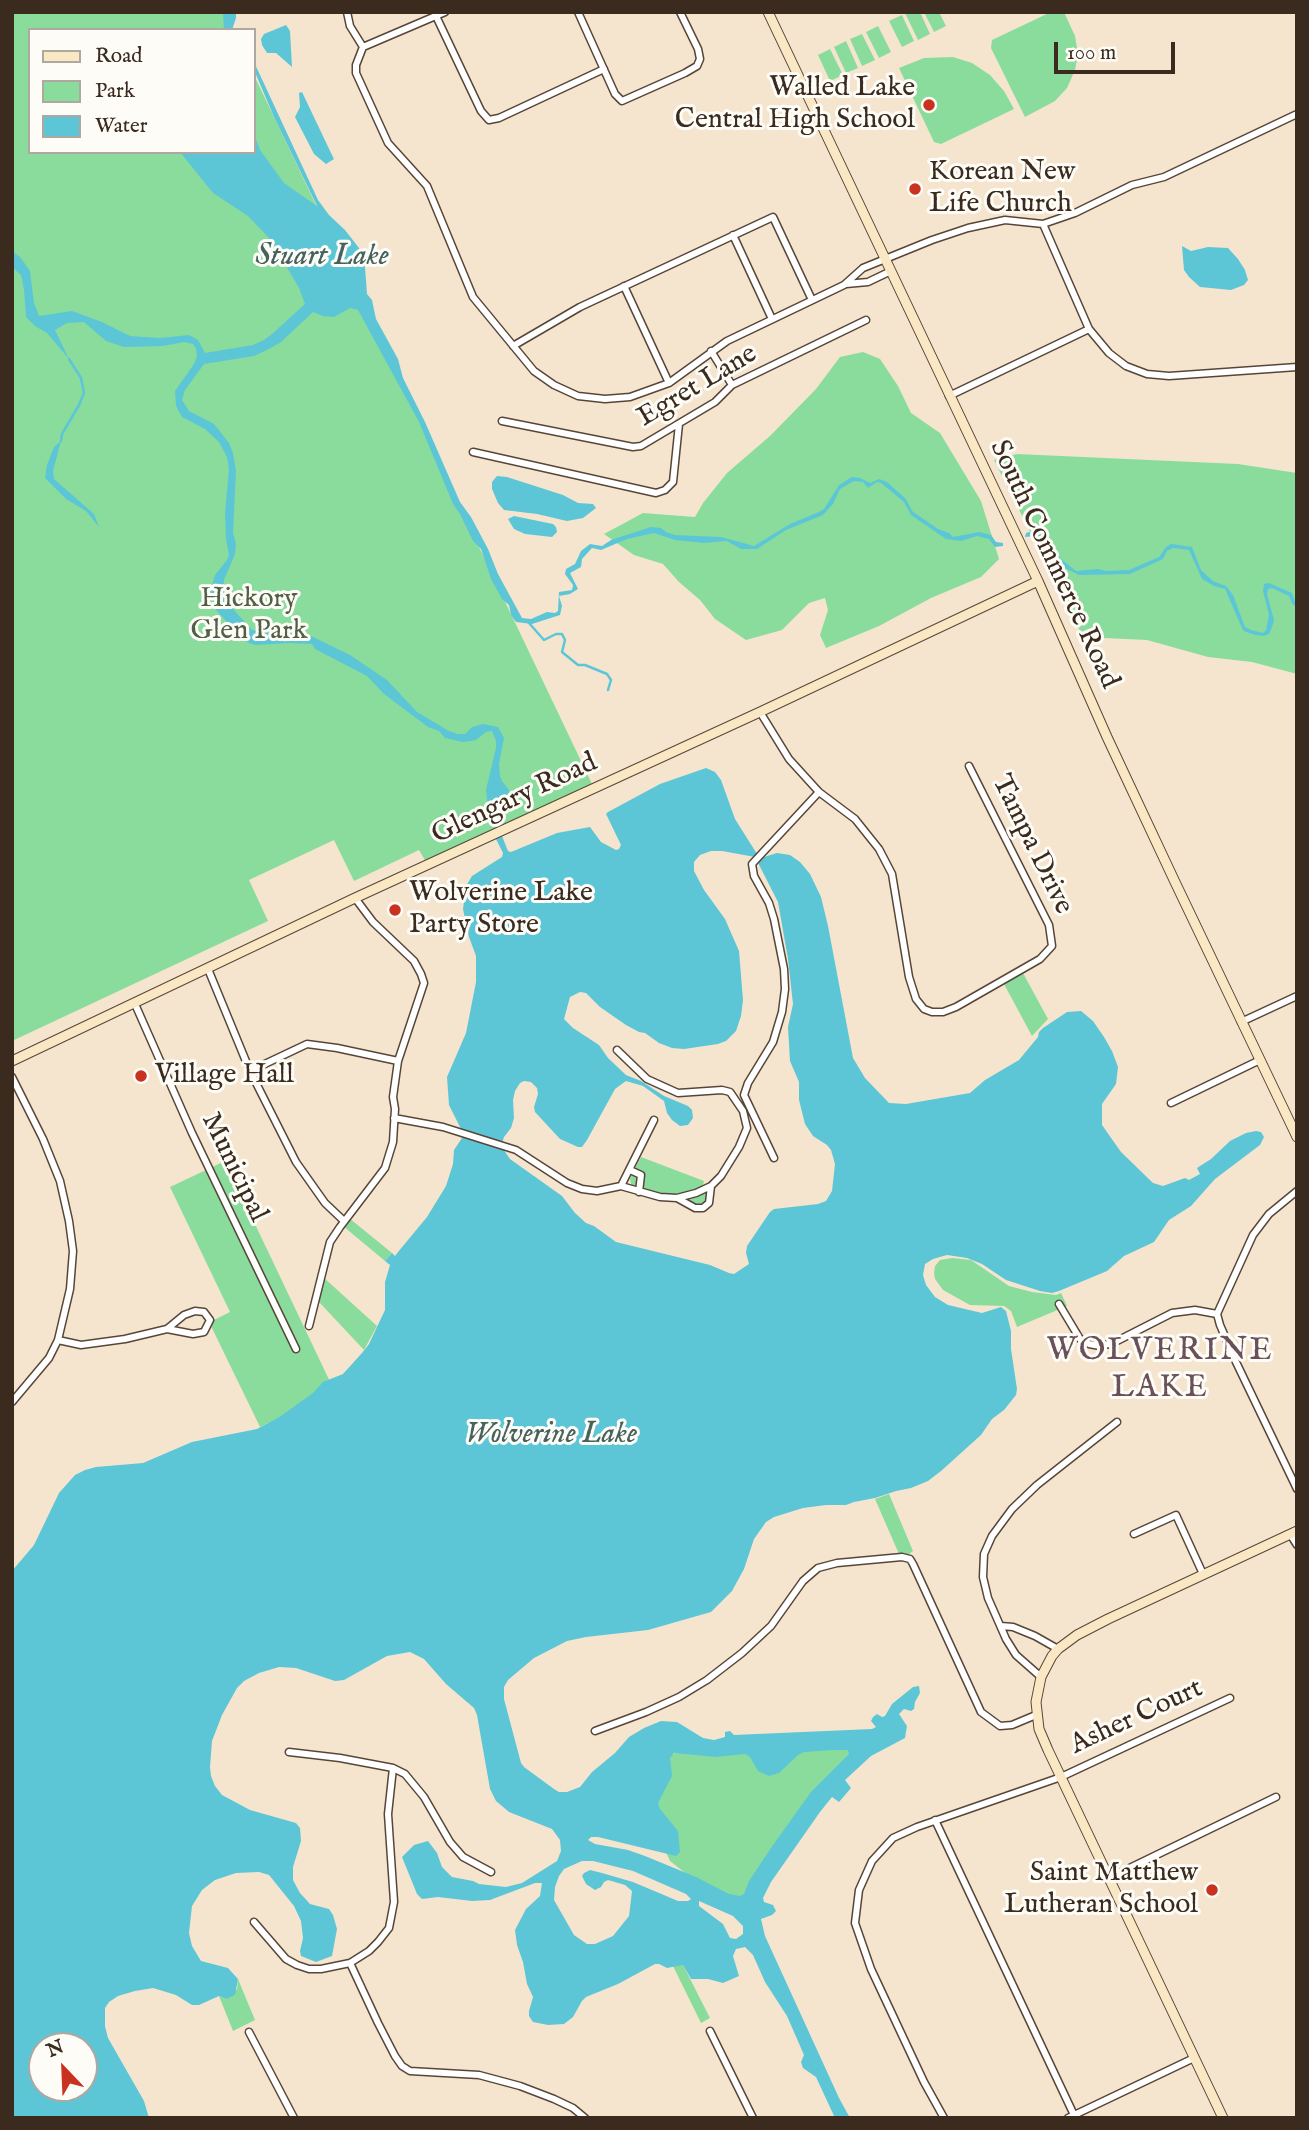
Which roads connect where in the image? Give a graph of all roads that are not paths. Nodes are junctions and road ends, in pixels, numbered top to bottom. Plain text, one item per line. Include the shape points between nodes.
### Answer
1 (347, 12) edge
2 (444, 12) edge
3 (578, 12) edge
4 (680, 12) edge
5 (768, 12) edge
6 (436, 16) junction
7 (366, 46) junction
8 (604, 69) junction
9 (1297, 114) edge
10 (1043, 224) junction
11 (733, 235) junction
12 (885, 259) junction
13 (891, 271) junction
14 (844, 285) junction
15 (624, 286) junction
16 (812, 300) junction
17 (772, 318) junction
18 (866, 320) dead end
19 (1089, 329) junction
20 (513, 346) junction
21 (711, 351) junction
22 (1297, 367) edge
23 (669, 383) junction
24 (732, 385) junction
25 (949, 396) junction
26 (502, 421) dead end
27 (679, 424) junction
28 (473, 452) dead end
29 (1038, 581) junction
30 (760, 712) junction
31 (969, 766) dead end
32 (819, 792) junction
33 (355, 898) junction
34 (208, 969) junction
35 (1297, 996) edge
36 (135, 1004) junction
37 (1241, 1022) junction
38 (617, 1050) dead end
39 (398, 1060) junction
40 (1260, 1060) junction
41 (12, 1061) edge
42 (250, 1071) junction
43 (12, 1077) edge
44 (1171, 1103) dead end
45 (746, 1109) junction
46 (1292, 1117) edge
47 (394, 1118) junction
48 (654, 1120) dead end
49 (1297, 1137) edge
50 (774, 1158) dead end
51 (630, 1170) junction
52 (621, 1186) junction
53 (711, 1186) junction
54 (1297, 1191) edge
55 (639, 1192) junction
56 (677, 1198) junction
57 (344, 1221) junction
58 (1059, 1304) dead end
59 (1217, 1314) junction
60 (309, 1326) dead end
61 (167, 1329) junction
62 (58, 1340) junction
63 (296, 1349) dead end
64 (12, 1402) edge
65 (1117, 1422) dead end
66 (1297, 1489) edge
67 (1293, 1533) edge
68 (1134, 1534) dead end
69 (1297, 1545) edge
70 (1203, 1574) junction
71 (1001, 1626) junction
72 (1058, 1649) junction
73 (1041, 1677) junction
74 (1230, 1698) dead end
75 (1037, 1715) junction
76 (595, 1731) dead end
77 (289, 1752) dead end
78 (393, 1768) junction
79 (1061, 1777) junction
80 (1276, 1797) dead end
81 (935, 1821) junction
82 (491, 1872) dead end
83 (1109, 1878) junction
84 (254, 1922) dead end
85 (350, 1963) junction
86 (710, 2031) dead end
87 (249, 2032) dead end
88 (1194, 2058) junction
89 (1071, 2116) edge
90 (294, 2118) edge
91 (585, 2118) edge
92 (753, 2118) edge
93 (944, 2118) edge
94 (1223, 2118) edge

1 - 7 street
2 - 6 street
3 - 8 street
4 - 8 street via 698,49 697,66 622,101
5 - 12 street, South Commerce Road
6 - 7 street
6 - 8 street via 489,120
7 - 20 street via 356,73 382,131 427,187 474,297
9 - 10 street via 1164,177 1132,185 1075,214
10 - 12 street via 1005,220 932,240
10 - 19 street
11 - 15 street
11 - 16 street via 773,217
11 - 17 street
12 - 13 street, South Commerce Road
12 - 14 street via 863,268
13 - 14 street via 868,282
13 - 25 street, South Commerce Road
14 - 16 street
15 - 20 street
15 - 23 street
16 - 17 street
17 - 21 street
18 - 24 street, Egret Lane
19 - 22 street via 1118,361 1147,374
19 - 25 street
20 - 23 street via 534,371 578,396 630,397
21 - 23 street
21 - 24 street
24 - 27 street, Egret Lane via 715,402
25 - 29 street, South Commerce Road
26 - 27 street, Egret Lane via 633,447
27 - 28 street via 673,482 656,493
29 - 30 street, Glengary Road
29 - 37 street, South Commerce Road
30 - 32 street, Tampa Drive via 789,759
30 - 33 street, Glengary Road
31 - 32 street, Tampa Drive via 1049,925 1052,946 1040,959 943,1012 924,1009 916,999 892,874 879,849 855,819
32 - 45 street via 752,864 774,919 785,989 773,1042 744,1095
33 - 34 street, Glengary Road
33 - 39 street via 414,961 424,983
34 - 36 street, Glengary Road
34 - 42 street
35 - 37 street
36 - 41 street, Glengary Road
36 - 63 street, Municipal
37 - 40 street, South Commerce Road
38 - 45 street via 662,1087 678,1093 726,1091
39 - 42 street via 307,1044
39 - 47 street
40 - 44 street
40 - 46 street, South Commerce Road
42 - 57 street via 296,1162
43 - 62 street via 60,1181 69,1221 71,1289
45 - 50 street
45 - 53 street via 743,1138
46 - 49 street, South Commerce Road
47 - 52 street via 508,1147 582,1189
47 - 57 street via 385,1168
48 - 51 street
51 - 52 street
51 - 55 street via 641,1175
52 - 55 street
53 - 56 street
53 - 56 street via 709,1203 703,1208
54 - 59 street via 1269,1214 1253,1235
55 - 56 street
57 - 60 street via 326,1252
58 - 59 street via 1080,1339 1100,1346 1172,1312
59 - 66 street
61 - 61 street via 204,1332 210,1320 204,1312 195,1311
61 - 62 street via 81,1345
62 - 64 street
65 - 71 street via 1037,1485 1012,1508 992,1536 984,1554 984,1577
67 - 69 street
67 - 70 street
68 - 70 street via 1177,1515
70 - 72 street via 1091,1627
71 - 72 street via 1028,1633
71 - 73 street via 1016,1655
72 - 73 street
73 - 75 street
74 - 79 street, Asher Court
75 - 76 street via 1000,1726 981,1713 910,1559 902,1557 818,1568 771,1626 707,1680 679,1697
75 - 79 street
77 - 78 street
78 - 82 street via 405,1774 424,1797 463,1857
78 - 85 street via 388,1814 394,1902 389,1928
79 - 81 street, Asher Court
79 - 83 street
80 - 83 street
81 - 89 street
81 - 93 street, Asher Court via 893,1838 872,1861 859,1890 855,1923 871,1969
83 - 88 street
84 - 85 street via 286,1959 297,1965 321,1969
85 - 91 street via 402,2066 417,2073 479,2075 520,2086 573,2108
86 - 92 street
87 - 90 street
88 - 89 street
88 - 94 street

